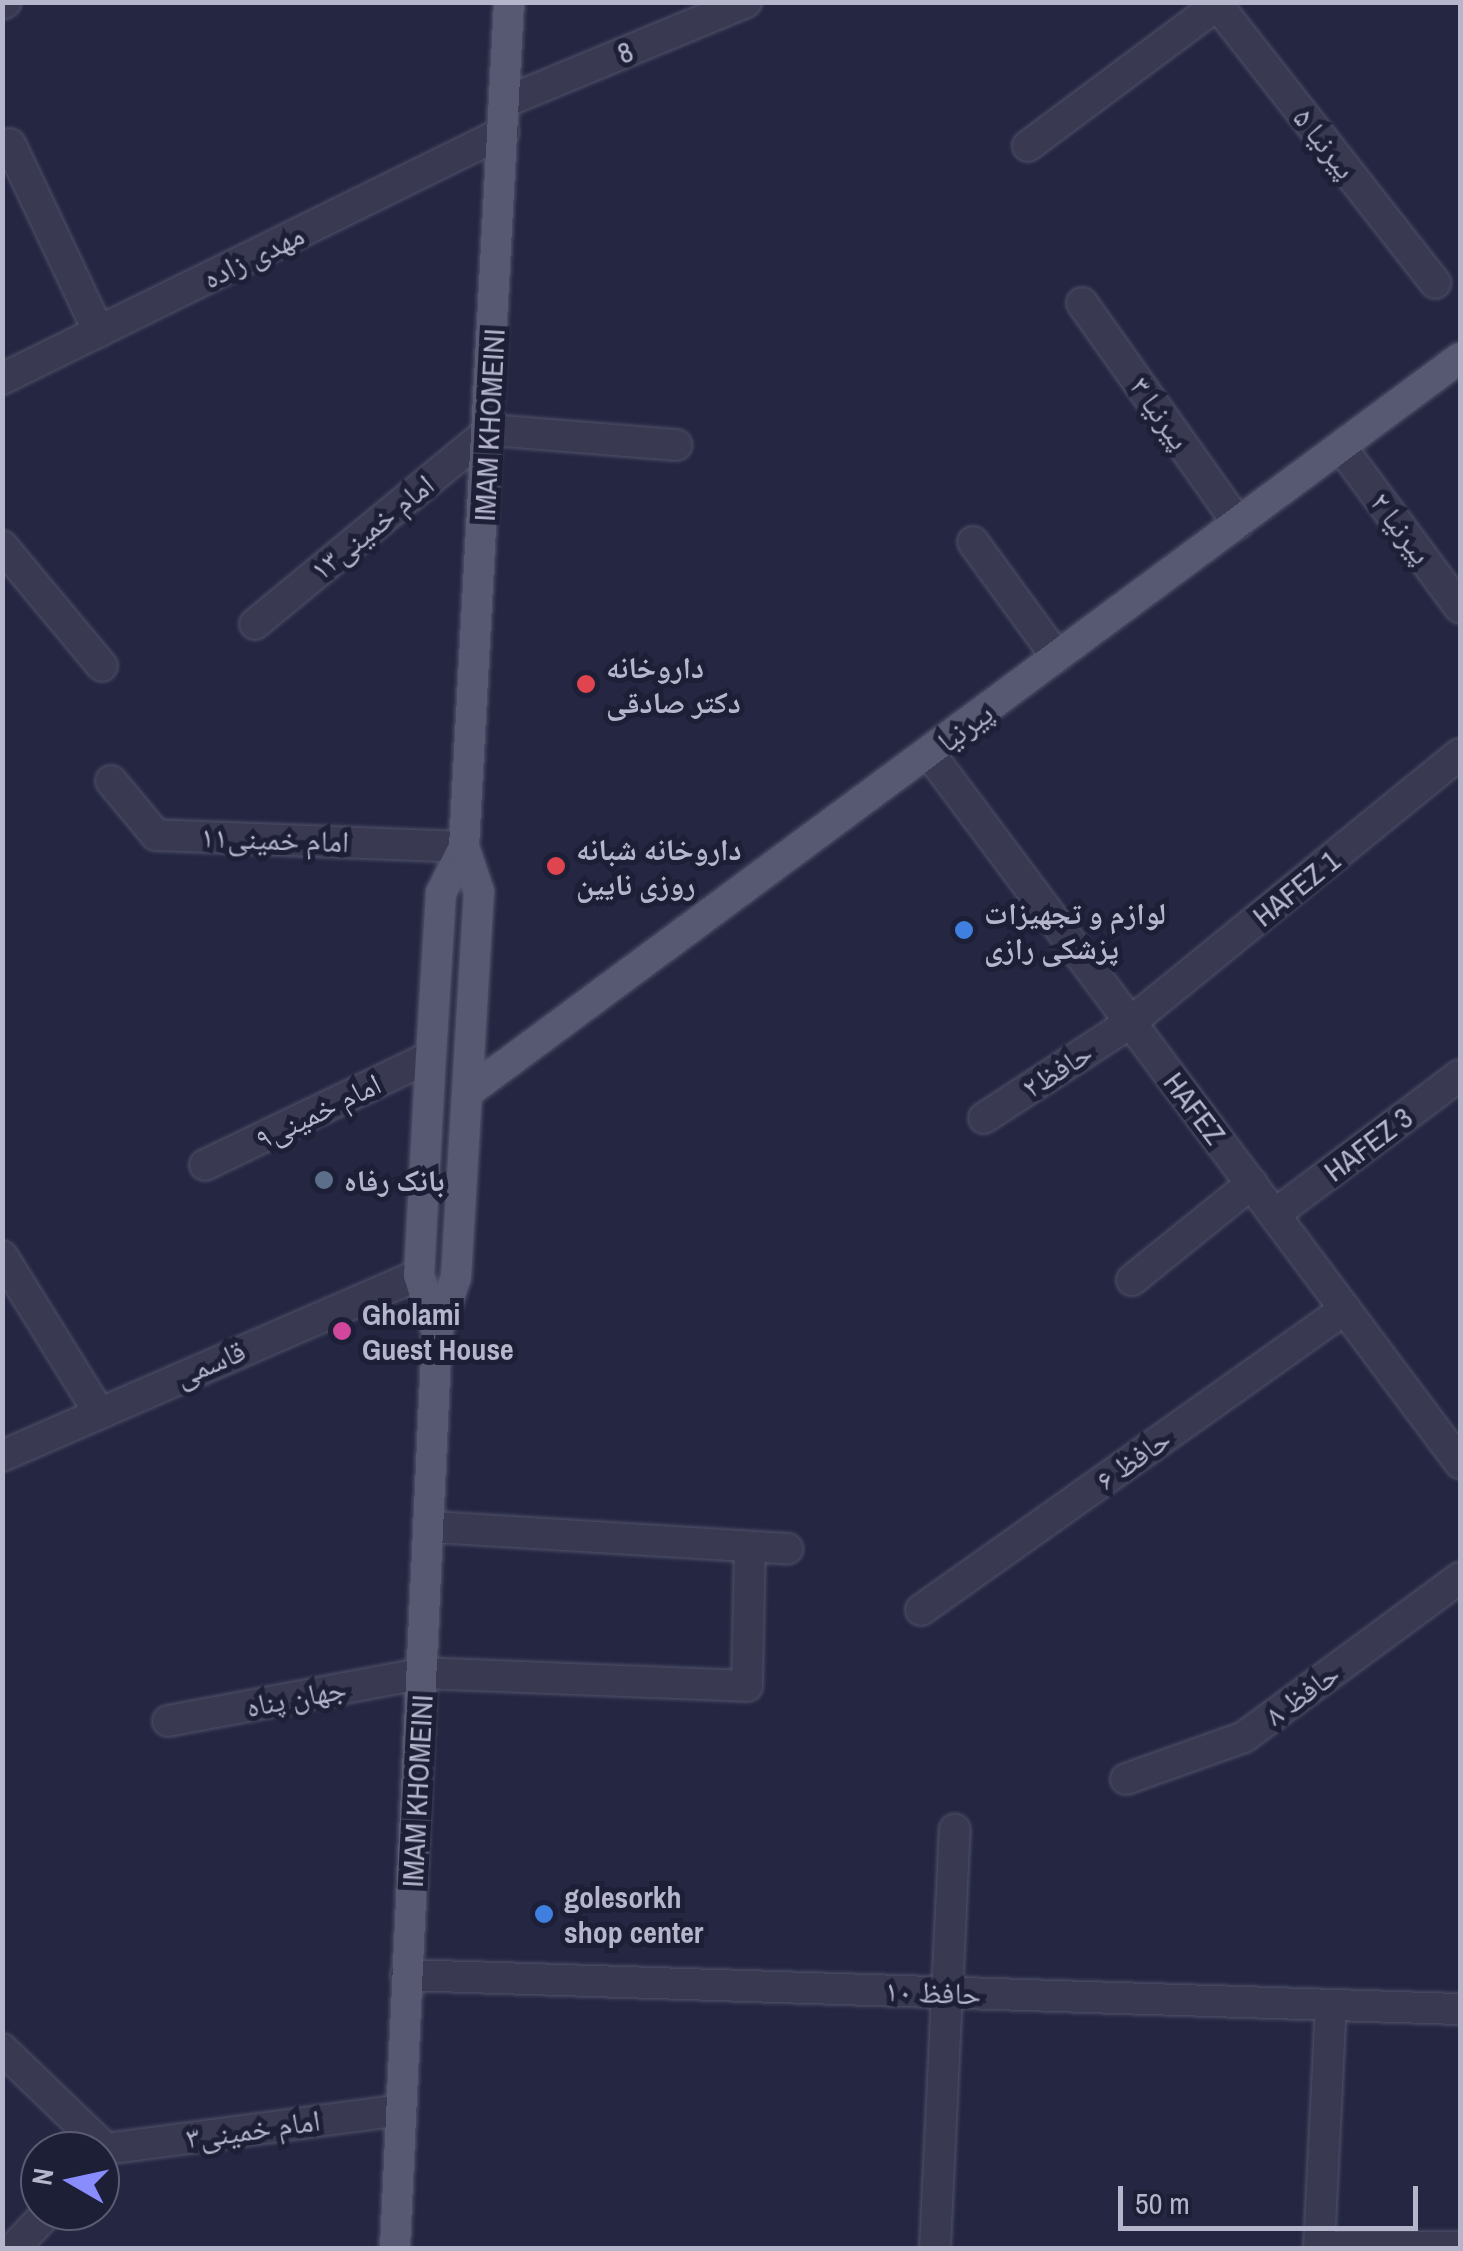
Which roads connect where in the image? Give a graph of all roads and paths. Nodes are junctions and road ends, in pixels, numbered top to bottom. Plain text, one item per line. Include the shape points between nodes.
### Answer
1 (509, 2) edge
2 (746, 2) edge
3 (1216, 4) edge
4 (504, 117) junction
5 (10, 144) dead end
6 (1028, 146) dead end
7 (1435, 284) dead end
8 (1082, 303) dead end
9 (99, 332) junction
10 (1460, 358) edge
11 (2, 379) edge
12 (490, 430) junction
13 (676, 444) dead end
14 (1341, 447) junction
15 (1238, 524) junction
16 (974, 542) dead end
17 (2, 546) edge
18 (1460, 608) edge
19 (255, 624) dead end
20 (1057, 658) junction
21 (102, 666) dead end
22 (929, 753) junction
23 (1460, 754) edge
24 (111, 781) dead end
25 (464, 846) junction
26 (1131, 1022) junction
27 (431, 1056) junction
28 (1460, 1074) edge
29 (467, 1092) junction
30 (984, 1118) dead end
31 (205, 1165) dead end
32 (1252, 1184) junction
33 (1275, 1214) junction
34 (2, 1256) edge
35 (419, 1275) junction
36 (1132, 1280) dead end
37 (1345, 1309) junction
38 (437, 1333) junction
39 (98, 1411) junction
40 (2, 1456) edge
41 (1460, 1463) edge
42 (432, 1526) junction
43 (750, 1547) junction
44 (787, 1549) dead end
45 (1460, 1578) edge
46 (921, 1610) dead end
47 (424, 1673) junction
48 (168, 1721) dead end
49 (1126, 1779) dead end
50 (955, 1829) dead end
51 (406, 1975) junction
52 (947, 1992) junction
53 (1331, 2006) junction
54 (1460, 2009) edge
55 (2, 2049) edge
56 (400, 2110) junction
57 (82, 2131) edge
58 (120, 2150) edge
59 (1460, 2246) edge
60 (394, 2248) edge
61 (936, 2248) edge
62 (1319, 2248) edge

1 - 4 main road, IMAM KHOMEINI
2 - 4 street, 8
3 - 6 street
3 - 7 street, پیرنیا ۵
4 - 9 street, مهدی زاده
4 - 12 main road, IMAM KHOMEINI
5 - 9 street
8 - 15 street, پیرنیا ۳
9 - 11 street, مهدی زاده
10 - 14 main road, پیرنیا
12 - 13 street
12 - 19 street, امام خمینی۱۳
12 - 25 main road, IMAM KHOMEINI
14 - 15 main road, پیرنیا
14 - 18 street, پیرنیا ۲
15 - 20 main road, پیرنیا
16 - 20 street
17 - 21 street
20 - 22 main road, پیرنیا
22 - 26 street, HAFEZ
22 - 29 main road, پیرنیا
23 - 26 street, HAFEZ 1
24 - 25 street, امام خمینی۱۱ via 156,835
25 - 27 main road, IMAM KHOMEINI via 441,893
25 - 29 main road, IMAM KHOMEINI via 479,892
26 - 30 street, حافظ۲
26 - 32 street, HAFEZ
27 - 31 street, امام خمینی۹
27 - 35 main road, IMAM KHOMEINI
28 - 33 street, HAFEZ 3
29 - 38 main road, IMAM KHOMEINI via 456,1277
32 - 33 street, HAFEZ
32 - 36 street
33 - 37 street, HAFEZ
34 - 39 street
35 - 38 main road, IMAM KHOMEINI
35 - 39 street, قاسمی
37 - 41 street, HAFEZ
37 - 46 street, حافظ ۶
38 - 42 main road, IMAM KHOMEINI
39 - 40 street, قاسمی
42 - 43 street
42 - 47 main road, IMAM KHOMEINI
43 - 44 street
43 - 47 street, جهان پناه via 747,1686
45 - 49 street, حافظ ۸ via 1244,1737
47 - 48 street, جهان پناه
47 - 51 main road, IMAM KHOMEINI
50 - 52 street
51 - 52 street, حافظ ۱۰
51 - 56 main road, IMAM KHOMEINI
52 - 53 street, حافظ ۱۰
52 - 61 street
53 - 54 street, حافظ ۱۰
53 - 62 street
55 - 57 street
56 - 58 street, امام خمینی۳
56 - 60 main road, IMAM KHOMEINI
59 - 62 street

